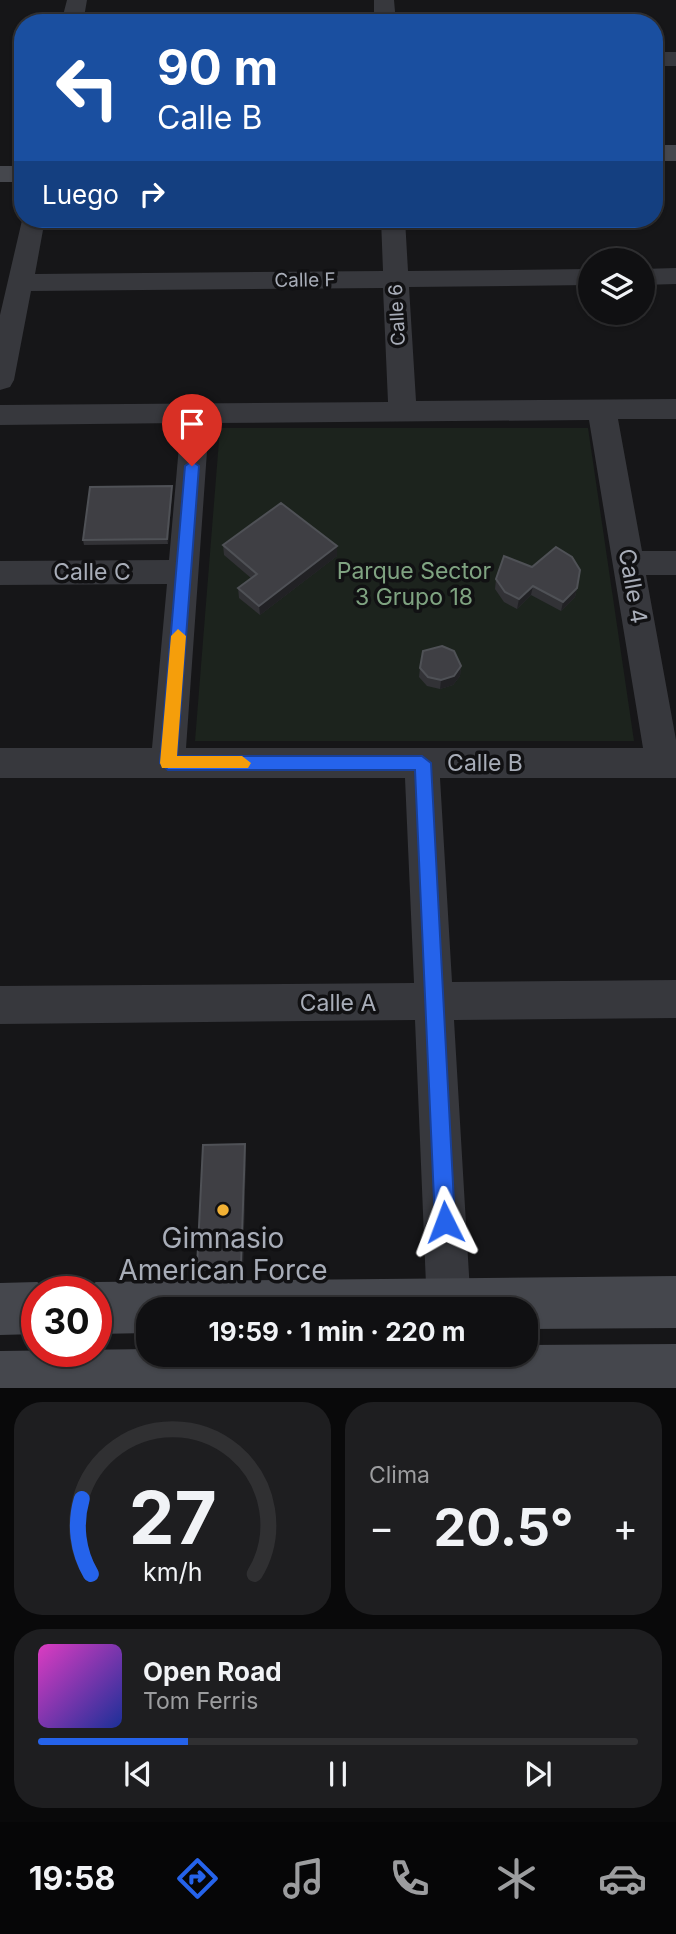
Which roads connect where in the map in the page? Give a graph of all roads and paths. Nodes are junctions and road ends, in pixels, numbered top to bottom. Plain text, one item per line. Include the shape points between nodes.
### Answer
1 (31, 228) edge
2 (393, 228) edge
3 (676, 276) edge
4 (578, 277) edge
5 (655, 277) edge
6 (396, 279) junction
7 (21, 283) junction
8 (0, 380) edge
9 (676, 409) edge
10 (603, 410) junction
11 (402, 411) junction
12 (196, 413) junction
13 (0, 415) edge
14 (629, 563) junction
15 (676, 563) edge
16 (183, 572) junction
17 (0, 573) edge
18 (0, 763) edge
19 (168, 763) junction
20 (422, 763) junction
21 (670, 763) edge
22 (676, 999) edge
23 (434, 1003) junction
24 (0, 1005) edge
25 (449, 1297) edge
26 (676, 1302) edge
27 (538, 1305) edge
28 (21, 1308) edge
29 (112, 1308) edge
30 (136, 1308) edge
31 (0, 1309) edge
32 (676, 1370) edge
33 (452, 1372) edge
34 (0, 1377) edge

1 - 7 street
2 - 6 street, Calle 6
3 - 5 street
4 - 6 street, Calle F
6 - 7 street, Calle F
6 - 11 street, Calle 6
7 - 8 street
9 - 10 street
10 - 11 street
10 - 14 street, Calle 4
11 - 12 street
12 - 13 street
12 - 16 street
14 - 15 street
14 - 21 street, Calle 4
16 - 17 street, Calle C
16 - 19 street
18 - 19 street, Calle B
19 - 20 street, Calle B
20 - 21 street, Calle B
20 - 23 street
22 - 23 street, Calle A
23 - 24 street, Calle A
23 - 25 street
26 - 27 street
28 - 31 street
29 - 30 street
32 - 33 street
33 - 34 street

